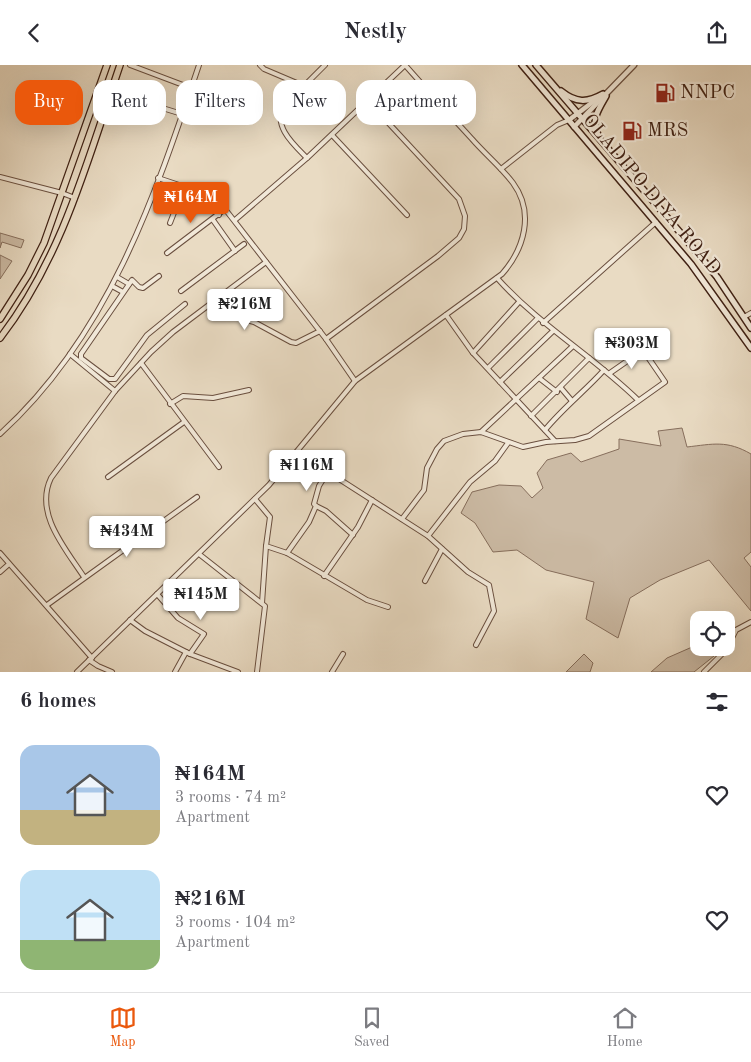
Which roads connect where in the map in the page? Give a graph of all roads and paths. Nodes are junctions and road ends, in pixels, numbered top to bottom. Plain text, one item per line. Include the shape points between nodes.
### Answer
1 (107, 65) edge
2 (120, 65) edge
3 (130, 65) edge
4 (199, 65) edge
5 (260, 65) edge
6 (325, 65) edge
7 (405, 65) edge
8 (522, 65) edge
9 (536, 65) edge
10 (634, 65) edge
11 (194, 80) edge
12 (290, 80) edge
13 (310, 80) edge
14 (390, 80) edge
15 (176, 82) edge
16 (551, 82) junction
17 (606, 93) junction
18 (356, 112) edge
19 (578, 114) junction
20 (569, 120) junction
21 (583, 120) junction
22 (178, 125) edge
23 (283, 125) edge
24 (390, 125) edge
25 (574, 127) junction
26 (332, 135) junction
27 (608, 150) junction
28 (307, 158) junction
29 (500, 169) junction
30 (0, 177) edge
31 (158, 178) junction
32 (62, 193) junction
33 (75, 198) junction
34 (225, 209) junction
35 (218, 215) junction
36 (407, 215) dead end
37 (213, 220) junction
38 (235, 220) junction
39 (656, 222) junction
40 (170, 223) dead end
41 (244, 244) dead end
42 (235, 251) junction
43 (167, 253) dead end
44 (266, 262) junction
45 (159, 276) dead end
46 (117, 277) junction
47 (497, 278) junction
48 (129, 284) junction
49 (112, 286) junction
50 (181, 291) dead end
51 (124, 292) junction
52 (217, 297) junction
53 (519, 302) junction
54 (185, 304) dead end
55 (751, 313) edge
56 (446, 315) junction
57 (744, 317) junction
58 (538, 318) junction
59 (0, 319) edge
60 (543, 323) junction
61 (751, 328) edge
62 (320, 331) junction
63 (553, 331) junction
64 (0, 338) edge
65 (326, 339) junction
66 (653, 343) dead end
67 (573, 346) junction
68 (751, 348) edge
69 (643, 351) junction
70 (473, 353) junction
71 (70, 354) junction
72 (589, 358) junction
73 (141, 363) junction
74 (488, 368) junction
75 (604, 370) junction
76 (610, 373) junction
77 (539, 378) junction
78 (355, 381) junction
79 (500, 381) junction
80 (561, 388) junction
81 (249, 390) dead end
82 (115, 391) junction
83 (557, 392) junction
84 (516, 399) junction
85 (638, 400) junction
86 (572, 401) junction
87 (170, 403) junction
88 (531, 416) junction
89 (184, 422) junction
90 (545, 430) junction
91 (481, 432) junction
92 (0, 434) edge
93 (555, 441) junction
94 (508, 443) junction
95 (297, 452) junction
96 (219, 467) dead end
97 (327, 473) junction
98 (108, 477) dead end
99 (197, 497) dead end
100 (255, 499) junction
101 (372, 500) junction
102 (316, 506) junction
103 (402, 519) junction
104 (353, 535) junction
105 (428, 535) junction
106 (266, 546) junction
107 (442, 549) junction
108 (0, 553) edge
109 (287, 553) junction
110 (199, 555) junction
111 (9, 564) junction
112 (0, 572) edge
113 (324, 576) junction
114 (84, 577) junction
115 (425, 581) dead end
116 (157, 595) junction
117 (262, 603) junction
118 (47, 605) junction
119 (388, 607) dead end
120 (130, 620) junction
121 (751, 622) edge
122 (476, 645) dead end
123 (188, 653) junction
124 (344, 654) dead end
125 (91, 659) junction
126 (176, 671) edge
127 (77, 672) edge
128 (112, 672) edge
129 (238, 672) edge
130 (257, 672) edge
131 (332, 672) edge
132 (704, 672) edge

1 - 32 main road
2 - 33 main road
3 - 15 street
4 - 11 street
5 - 12 street
6 - 13 street
7 - 14 street
7 - 29 street
8 - 20 main road, OLADIPO DIYA ROAD
9 - 16 main road, OLADIPO DIYA ROAD
10 - 17 street
16 - 17 main road via 577,101 588,101
16 - 19 main road, OLADIPO DIYA ROAD
17 - 19 street
17 - 21 street
17 - 27 main road via 596,111 595,125
18 - 26 street
19 - 20 street
19 - 21 main road, OLADIPO DIYA ROAD
20 - 25 main road, OLADIPO DIYA ROAD
20 - 29 street via 557,125
21 - 25 street
21 - 27 main road, OLADIPO DIYA ROAD
22 - 31 street
23 - 28 street via 288,139
24 - 65 street via 459,199 465,216 464,227 460,237 438,256
25 - 39 main road, OLADIPO DIYA ROAD
26 - 28 street
26 - 36 street
27 - 57 main road, OLADIPO DIYA ROAD via 700,257
28 - 38 street
29 - 47 street via 518,191 524,208 525,229 516,257
30 - 32 street
31 - 34 street via 194,190
31 - 46 street via 134,243
32 - 33 street
32 - 59 main road via 34,264
33 - 64 main road via 41,274
34 - 35 street
34 - 38 street
35 - 37 street
35 - 40 street via 200,201 184,196 179,200
37 - 42 street
37 - 43 street
38 - 44 street
39 - 60 street
39 - 68 main road, OLADIPO DIYA ROAD via 701,277
41 - 42 street
42 - 50 street
44 - 52 street
44 - 62 street
45 - 48 street via 144,288 132,280
46 - 48 street
46 - 49 street
47 - 53 street
47 - 56 street
48 - 51 street
49 - 51 street
49 - 71 street
51 - 54 street via 80,356 112,380 147,335
52 - 62 street via 236,317 254,322 291,342 296,343
52 - 73 street
53 - 58 street
53 - 70 street
55 - 57 street
56 - 70 street
56 - 78 street
57 - 61 main road, OLADIPO DIYA ROAD
58 - 60 street
58 - 74 street
60 - 63 street
62 - 65 street
63 - 67 street
63 - 79 street
65 - 78 street
66 - 69 street
67 - 72 street
67 - 77 street
69 - 76 street
69 - 85 street via 665,382
70 - 74 street
71 - 82 street
71 - 92 street
72 - 75 street
72 - 80 street
73 - 82 street
73 - 87 street
74 - 79 street
75 - 76 street
75 - 86 street
76 - 85 street
77 - 83 street
77 - 84 street
78 - 95 street
79 - 84 street
80 - 83 street
80 - 86 street
81 - 87 street via 213,397 183,396
82 - 114 street via 60,463 45,491 46,509 54,530
83 - 88 street
84 - 88 street
84 - 91 street
85 - 93 street via 589,436
86 - 90 street
87 - 89 street
88 - 90 street
89 - 96 street
89 - 98 street
90 - 93 street
91 - 94 street
91 - 103 street via 462,434 440,445 427,468 424,490
93 - 94 street via 523,447
94 - 105 street via 495,461 470,482
95 - 97 street
95 - 100 street
97 - 101 street
97 - 102 street via 317,491
99 - 114 street
100 - 106 street via 270,517
100 - 110 street
101 - 103 street
101 - 104 street
102 - 104 street
102 - 109 street
103 - 105 street
104 - 113 street
105 - 107 street
106 - 109 street
106 - 117 street
107 - 115 street
107 - 122 street via 490,587 494,611
108 - 111 street
109 - 113 street
110 - 116 street
110 - 117 street
111 - 112 street
111 - 118 street
113 - 119 street via 367,601
114 - 118 street
116 - 120 street
116 - 123 street via 178,618 204,634
117 - 130 street via 266,609
118 - 125 street
120 - 123 street
120 - 125 street
121 - 132 street via 736,630 726,650
123 - 126 street
123 - 129 street
124 - 131 street
125 - 127 street
125 - 128 street

